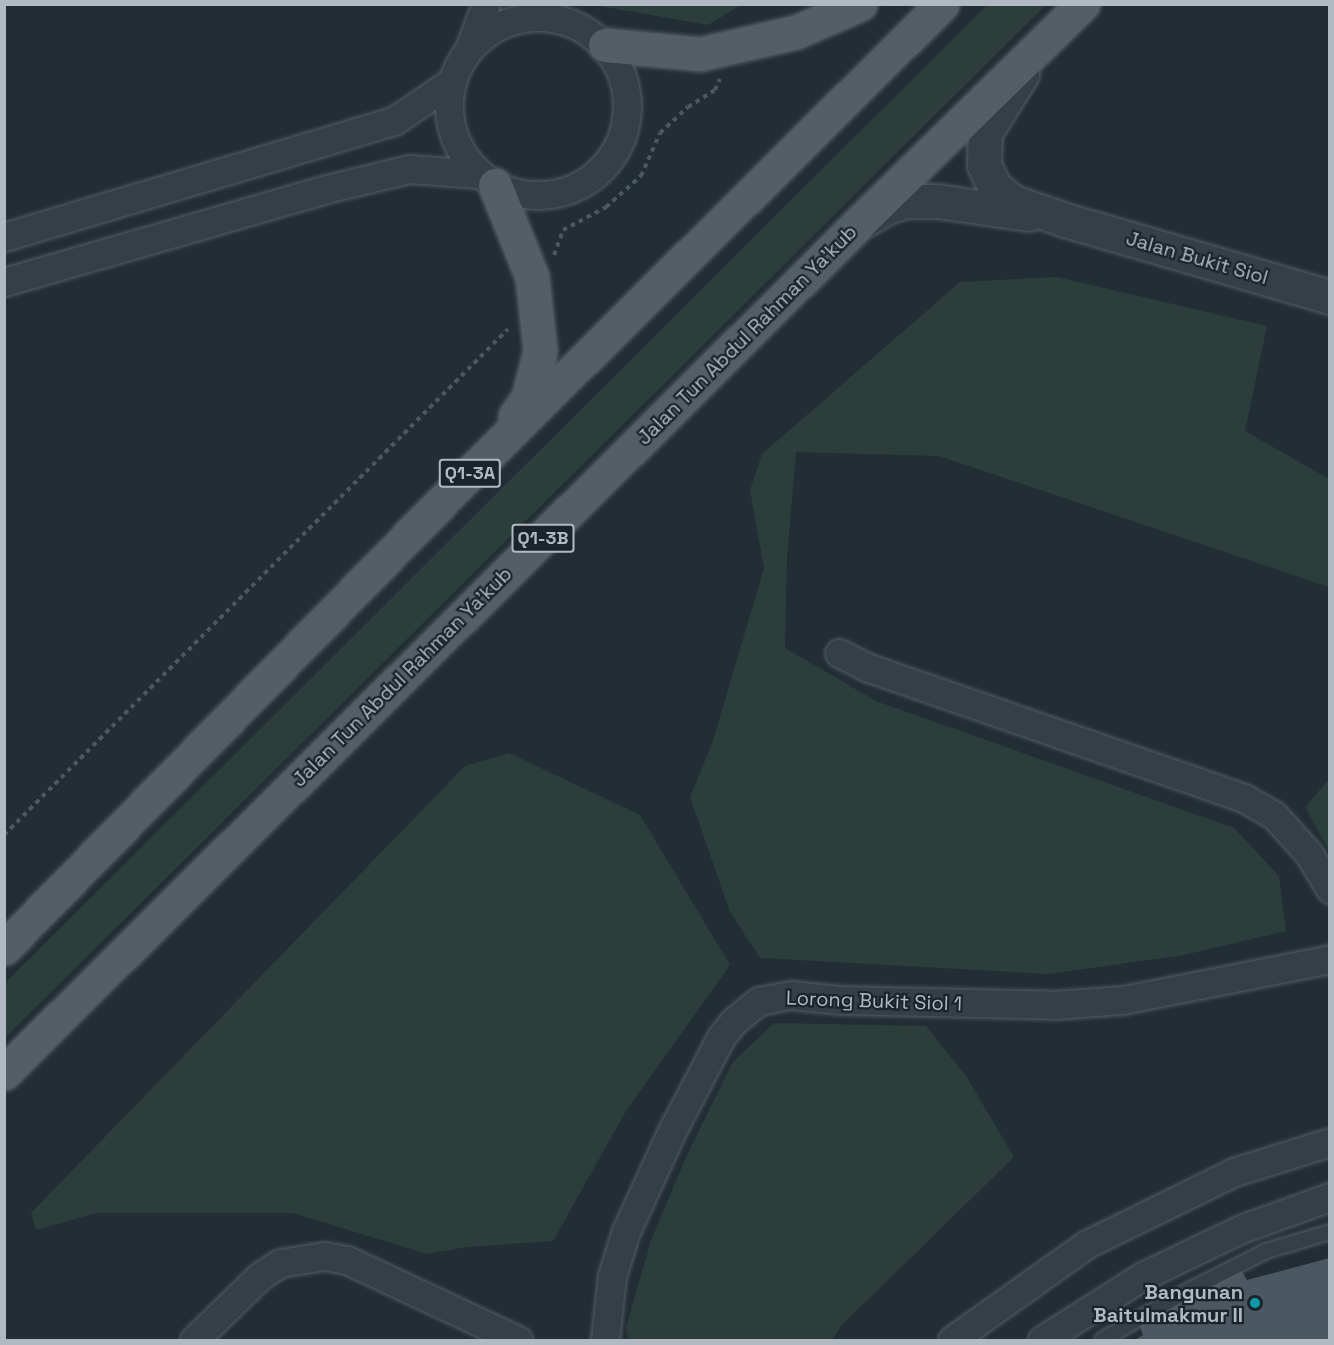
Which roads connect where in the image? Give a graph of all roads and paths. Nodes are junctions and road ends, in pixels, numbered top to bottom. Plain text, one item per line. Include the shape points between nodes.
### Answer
1 (486, 4) edge
2 (558, 4) edge
3 (860, 4) edge
4 (942, 4) edge
5 (1083, 4) edge
6 (594, 37) junction
7 (735, 46) junction
8 (470, 47) junction
9 (1041, 47) junction
10 (451, 81) junction
11 (487, 180) junction
12 (1065, 220) junction
13 (858, 224) junction
14 (4, 237) edge
15 (552, 261) dead end
16 (4, 282) edge
17 (1329, 297) edge
18 (534, 302) junction
19 (473, 470) junction
20 (838, 653) dead end
21 (4, 835) edge
22 (1329, 889) edge
23 (4, 948) edge
24 (1329, 959) edge
25 (4, 1073) edge
26 (1329, 1142) edge
27 (1329, 1197) edge
28 (1329, 1232) edge
29 (194, 1341) edge
30 (518, 1341) edge
31 (605, 1341) edge
32 (952, 1341) edge
33 (1042, 1341) edge
34 (1102, 1341) edge

1 - 8 street
2 - 6 street
3 - 7 main road via 796,33
4 - 19 main road, Q1-3A
5 - 9 main road, Jalan Tun Abdul Rahman Ya'kub / Q1-3B
6 - 7 main road via 700,54
6 - 8 street via 554,17 523,17 494,27
6 - 11 street via 620,69 627,105 626,123 616,149 599,172 576,187 549,195 521,194
7 - 15 path via 715,90 688,107 660,133 641,176 606,207 563,230
8 - 10 street
9 - 12 street via 985,133 984,165 994,186 1011,201
9 - 13 main road, Jalan Tun Abdul Rahman Ya'kub / Q1-3B
10 - 11 street via 447,107 451,132 462,155
10 - 14 street via 394,120
11 - 16 street via 409,169 322,190
11 - 18 main road via 532,277
12 - 13 street via 937,201 906,201
12 - 17 street, Jalan Bukit Siol
13 - 25 main road, Jalan Tun Abdul Rahman Ya'kub / Q1-3B
18 - 19 main road via 540,351 528,398
18 - 21 path
19 - 23 main road, Q1-3A
20 - 22 street via 869,668 1244,798 1274,815 1309,854
24 - 31 street, Lorong Bukit Siol 1 via 1123,1000 999,1005 791,995 759,1001 721,1036 626,1231 612,1276
26 - 32 street via 1234,1172 1087,1244
27 - 33 street via 1241,1228 1143,1276
28 - 34 lane via 1266,1251 1185,1292
29 - 30 street via 260,1276 280,1263 324,1256 356,1264

